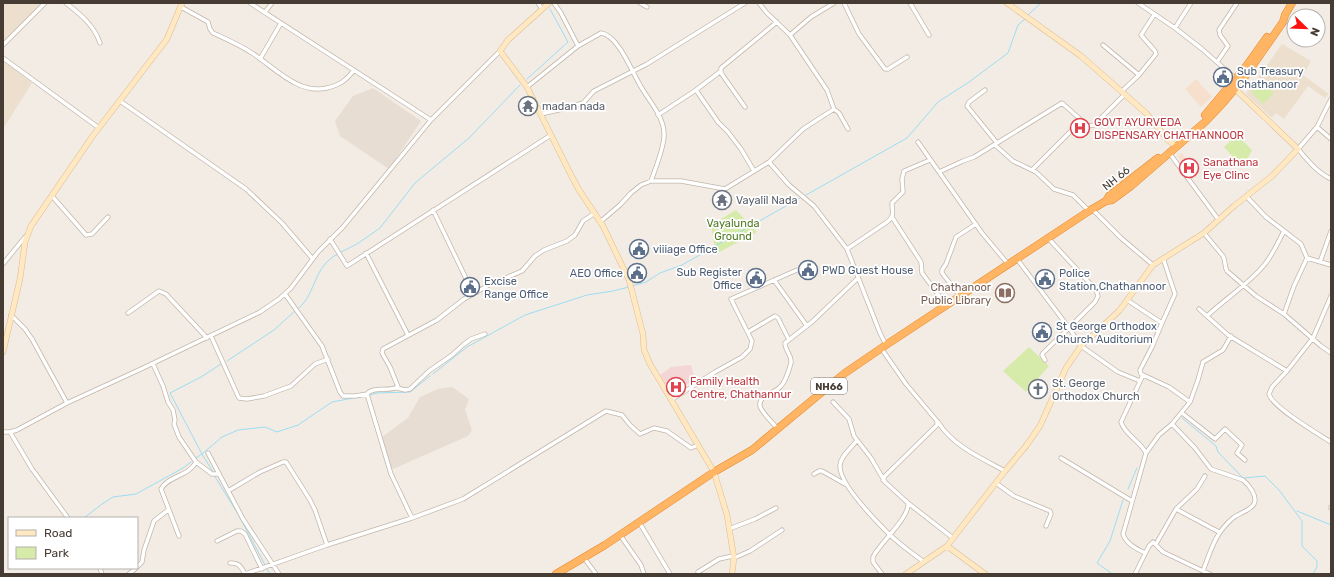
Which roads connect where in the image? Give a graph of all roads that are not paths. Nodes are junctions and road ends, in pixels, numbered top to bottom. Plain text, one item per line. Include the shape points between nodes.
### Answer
1 (45, 3) edge
2 (66, 3) edge
3 (250, 3) edge
4 (272, 3) edge
5 (538, 3) edge
6 (549, 3) edge
7 (554, 3) edge
8 (640, 3) edge
9 (744, 3) edge
10 (759, 3) edge
11 (833, 3) edge
12 (844, 3) edge
13 (910, 3) edge
14 (1007, 3) edge
15 (1138, 3) edge
16 (1191, 3) edge
17 (1237, 3) edge
18 (1292, 3) edge
19 (182, 5) edge
20 (647, 8) dead end
21 (542, 9) junction
22 (264, 12) junction
23 (1154, 15) junction
24 (777, 22) junction
25 (281, 23) junction
26 (1175, 28) junction
27 (790, 35) junction
28 (929, 35) dead end
29 (100, 42) dead end
30 (1103, 44) dead end
31 (3, 45) edge
32 (578, 46) junction
33 (500, 51) junction
34 (907, 57) dead end
35 (3, 58) edge
36 (260, 59) junction
37 (1217, 62) junction
38 (354, 70) junction
39 (633, 71) junction
40 (721, 71) junction
41 (1139, 75) junction
42 (1238, 81) junction
43 (527, 87) junction
44 (1233, 87) junction
45 (696, 90) junction
46 (985, 90) dead end
47 (1124, 93) junction
48 (1331, 99) edge
49 (120, 101) junction
50 (745, 107) dead end
51 (834, 109) junction
52 (541, 114) junction
53 (658, 115) junction
54 (430, 120) junction
55 (1081, 121) junction
56 (1317, 127) junction
57 (98, 128) junction
58 (848, 129) dead end
59 (551, 135) junction
60 (1331, 139) edge
61 (918, 142) dead end
62 (996, 144) junction
63 (1175, 146) junction
64 (1298, 149) junction
65 (1170, 154) junction
66 (930, 160) junction
67 (769, 162) junction
68 (1032, 170) junction
69 (754, 171) junction
70 (939, 172) junction
71 (1331, 179) edge
72 (651, 181) junction
73 (52, 196) junction
74 (1246, 196) junction
75 (1106, 201) junction
76 (433, 210) junction
77 (1090, 210) junction
78 (595, 213) junction
79 (108, 217) dead end
80 (892, 218) junction
81 (1218, 219) junction
82 (600, 222) junction
83 (976, 224) junction
84 (1284, 231) junction
85 (1331, 231) edge
86 (1204, 233) junction
87 (28, 234) junction
88 (1048, 238) junction
89 (330, 239) junction
90 (847, 249) junction
91 (366, 253) junction
92 (312, 258) junction
93 (1163, 258) junction
94 (1307, 258) junction
95 (1016, 259) junction
96 (1320, 262) junction
97 (3, 264) edge
98 (1008, 264) junction
99 (1153, 264) junction
100 (1331, 265) edge
101 (797, 270) dead end
102 (858, 278) junction
103 (774, 280) junction
104 (1244, 284) junction
105 (473, 293) junction
106 (286, 294) junction
107 (960, 296) junction
108 (1331, 296) edge
109 (1127, 300) junction
110 (946, 305) junction
111 (1199, 309) dead end
112 (128, 313) dead end
113 (1284, 314) junction
114 (12, 315) junction
115 (1207, 316) junction
116 (1162, 323) junction
117 (807, 326) junction
118 (1069, 328) junction
119 (748, 332) junction
120 (485, 334) dead end
121 (408, 335) junction
122 (1231, 336) junction
123 (209, 337) junction
124 (1313, 338) junction
125 (789, 340) junction
126 (883, 346) junction
127 (1081, 346) junction
128 (3, 352) edge
129 (1331, 353) edge
130 (328, 359) junction
131 (1045, 360) dead end
132 (153, 364) junction
133 (1288, 371) junction
134 (1143, 375) junction
135 (1140, 381) junction
136 (397, 388) junction
137 (367, 394) junction
138 (671, 400) junction
139 (833, 402) dead end
140 (1190, 402) junction
141 (67, 403) junction
142 (1182, 413) junction
143 (938, 422) junction
144 (1172, 424) junction
145 (777, 428) junction
146 (3, 432) edge
147 (10, 432) junction
148 (857, 440) junction
149 (1331, 442) edge
150 (698, 445) junction
151 (208, 453) dead end
152 (1146, 453) junction
153 (1061, 458) dead end
154 (1245, 460) dead end
155 (196, 462) junction
156 (1005, 471) junction
157 (714, 472) junction
158 (218, 474) junction
159 (814, 474) dead end
160 (1205, 476) dead end
161 (883, 480) junction
162 (996, 483) junction
163 (846, 485) junction
164 (228, 491) junction
165 (1132, 502) junction
166 (908, 503) junction
167 (776, 508) dead end
168 (1176, 509) junction
169 (168, 510) junction
170 (67, 517) edge
171 (412, 518) junction
172 (639, 522) junction
173 (1046, 526) dead end
174 (730, 529) junction
175 (782, 530) dead end
176 (1219, 532) junction
177 (889, 534) junction
178 (620, 535) junction
179 (179, 536) dead end
180 (953, 538) junction
181 (217, 541) dead end
182 (1156, 544) junction
183 (327, 545) junction
184 (947, 546) junction
185 (1145, 553) junction
186 (734, 557) junction
187 (584, 558) junction
188 (924, 562) junction
189 (230, 563) dead end
190 (272, 565) junction
191 (138, 566) edge
192 (263, 568) junction
193 (1203, 571) junction
194 (698, 572) dead end
195 (245, 574) edge
196 (279, 574) edge
197 (556, 574) edge
198 (596, 574) edge
199 (644, 574) edge
200 (670, 574) edge
201 (732, 574) edge
202 (882, 574) edge
203 (906, 574) edge
204 (985, 574) edge
205 (1136, 574) edge
206 (1210, 574) edge

1 - 31 street
2 - 29 street via 91,26
3 - 22 street
4 - 22 street
5 - 21 street
6 - 21 street
7 - 32 street
8 - 20 street
9 - 39 street
10 - 24 street
11 - 27 street
12 - 34 street via 859,34 885,69
13 - 28 street
14 - 47 street via 1063,42
15 - 23 street
16 - 26 street
17 - 37 street via 1220,30 1220,35 1228,46
18 - 42 highway, NH 66 / NH66
19 - 36 street via 208,22 213,33
19 - 49 street via 167,40
21 - 33 street via 508,40
22 - 25 street
23 - 26 street
23 - 41 street via 1141,35 1156,54
24 - 27 street
24 - 40 street via 724,65
25 - 36 street
25 - 38 street
26 - 37 street
27 - 51 street via 826,90
30 - 41 street
32 - 39 street via 597,34 604,33 622,51
32 - 43 street
33 - 43 street
33 - 54 street
35 - 57 street
36 - 38 street via 299,86 315,90 342,83
37 - 42 street
38 - 54 street
39 - 52 street via 594,91 583,103
39 - 53 street
40 - 45 street
40 - 50 street
41 - 47 street
42 - 44 highway, NH 66 / NH66
43 - 52 street
44 - 63 highway, NH 66 / NH66
44 - 64 street
45 - 53 street
45 - 69 street via 718,122 738,144
46 - 62 street via 967,106
47 - 55 street via 1094,125 1088,126
47 - 63 street
48 - 56 street
49 - 57 street
49 - 92 street via 246,189 282,223
51 - 58 street
51 - 67 street via 803,129
52 - 59 street
53 - 72 street via 664,139
54 - 89 street via 343,227
55 - 62 street via 1062,103
55 - 68 street
56 - 60 street
56 - 64 street
57 - 73 street
59 - 76 street
59 - 78 street via 579,190
61 - 66 street
62 - 68 street via 1013,161
62 - 70 street
63 - 65 highway, NH 66 / NH66
63 - 75 highway, NH 66 / NH66 via 1109,196
64 - 71 street via 1309,163
64 - 74 street via 1272,176
65 - 75 highway, NH 66 / NH66 via 1112,200
65 - 81 street
66 - 70 street
66 - 80 street via 904,171 903,192 892,203
67 - 69 street
67 - 90 street via 789,185 814,206
68 - 77 street via 1054,189 1073,196
69 - 72 street via 725,189 681,181
70 - 83 street
72 - 82 street via 631,193
73 - 79 street via 86,235 92,234
73 - 87 street
74 - 81 street
74 - 84 street
75 - 77 highway, NH66 / NH66
76 - 91 street
76 - 105 street
77 - 88 highway, NH66 / NH66
77 - 99 street
78 - 82 street
78 - 105 street via 583,221 576,236 544,250 522,271
80 - 90 street
80 - 110 street via 922,262 922,273
81 - 86 street
82 - 138 street via 629,280 643,334 644,350
83 - 98 street
83 - 107 street via 956,237 942,270
84 - 94 street via 1300,244
84 - 104 street via 1265,264
85 - 96 street
86 - 93 street
86 - 104 street via 1225,259 1227,271
87 - 97 street
87 - 114 street
88 - 95 highway, NH66 / NH66
88 - 118 street via 1097,293 1095,302
89 - 91 street via 347,266
89 - 92 street
90 - 102 street
91 - 121 street
92 - 106 street
93 - 99 street
93 - 116 street via 1175,294
94 - 96 street
94 - 113 street
95 - 98 highway, NH66 / NH66
95 - 118 street
96 - 100 street
98 - 107 highway, NH66 / NH66
99 - 109 street
101 - 103 street
102 - 117 street
102 - 126 street
103 - 117 street
103 - 119 street via 731,300
104 - 113 street via 1256,296
104 - 115 street
105 - 121 street via 437,320
106 - 123 street via 260,312
106 - 130 street via 317,337
107 - 110 highway, NH66 / NH66
108 - 124 street
109 - 116 street
109 - 127 street via 1119,311
110 - 126 highway, NH66 / NH66
111 - 115 street
112 - 123 street via 162,291
113 - 124 street
114 - 128 street
114 - 141 street via 32,339
115 - 122 street
116 - 134 street via 1140,370
117 - 125 street
118 - 127 street
118 - 131 street via 1043,353
119 - 125 street via 776,316
119 - 138 street via 752,345 745,354
120 - 136 street via 471,339 410,389
121 - 136 street via 386,346 382,351
122 - 133 street
122 - 140 street via 1223,350 1203,362
123 - 130 street via 239,398 243,399 264,396 291,386 315,364
123 - 132 street
124 - 129 street
124 - 133 street
125 - 145 street via 784,345 791,357 784,383 760,402 760,407
126 - 143 street via 906,384
126 - 145 highway, NH66 / NH66
127 - 135 street via 1118,372
127 - 156 street via 1066,368 1040,426
130 - 137 street via 343,396
132 - 141 street
132 - 155 street via 173,410 178,437
133 - 149 street via 1272,387 1270,398 1280,408
134 - 135 street
134 - 140 street via 1169,387
135 - 152 street via 1121,422 1124,429
136 - 137 street via 370,391
137 - 171 street via 391,474
138 - 150 street
139 - 148 street via 849,419
140 - 142 street
141 - 147 street
142 - 144 street
142 - 154 street via 1216,439 1225,429 1242,445 1237,453
143 - 156 street via 943,430 964,448
143 - 161 street
144 - 152 street via 1159,435
144 - 176 street via 1211,468 1243,480 1252,491 1255,498 1252,507 1234,517
145 - 157 highway, NH66 / NH66 via 752,450
146 - 147 street
147 - 170 street via 32,469
148 - 161 street via 872,458
148 - 163 street via 840,462 840,473
150 - 157 street
150 - 171 street via 691,448 667,431 654,428 640,434 622,414 606,411 463,499
151 - 158 street
152 - 165 street
153 - 165 street
155 - 158 street via 212,474
155 - 169 street via 193,468 161,488
156 - 162 street
157 - 172 highway, NH66 / NH66
157 - 174 street
158 - 164 street
159 - 163 street via 822,471
160 - 168 street via 1197,489
161 - 166 street
162 - 173 street via 1014,496 1050,511
162 - 180 street
163 - 177 street
164 - 183 street via 260,472 286,462 310,500
164 - 190 street
165 - 185 street via 1124,537
166 - 177 street via 906,514
166 - 180 street
167 - 174 street
168 - 176 street
168 - 182 street
169 - 179 street
169 - 191 street via 154,521 142,562
171 - 183 street
172 - 178 highway, NH66 / NH66
172 - 200 street
174 - 186 street
175 - 186 street via 750,551
176 - 193 street
177 - 188 street
177 - 202 street via 873,557 873,562
178 - 187 highway, NH66 / NH66
178 - 199 street via 641,565
180 - 184 street
181 - 192 street via 241,531
182 - 185 street via 1151,543
182 - 193 street via 1163,552
183 - 190 street
184 - 188 street
184 - 204 street
185 - 205 street
186 - 194 street via 719,560
186 - 201 street
187 - 197 highway, NH66 / NH66
187 - 198 street
188 - 203 street
189 - 195 street via 240,565
190 - 192 street
190 - 196 street
192 - 195 street
193 - 206 street

